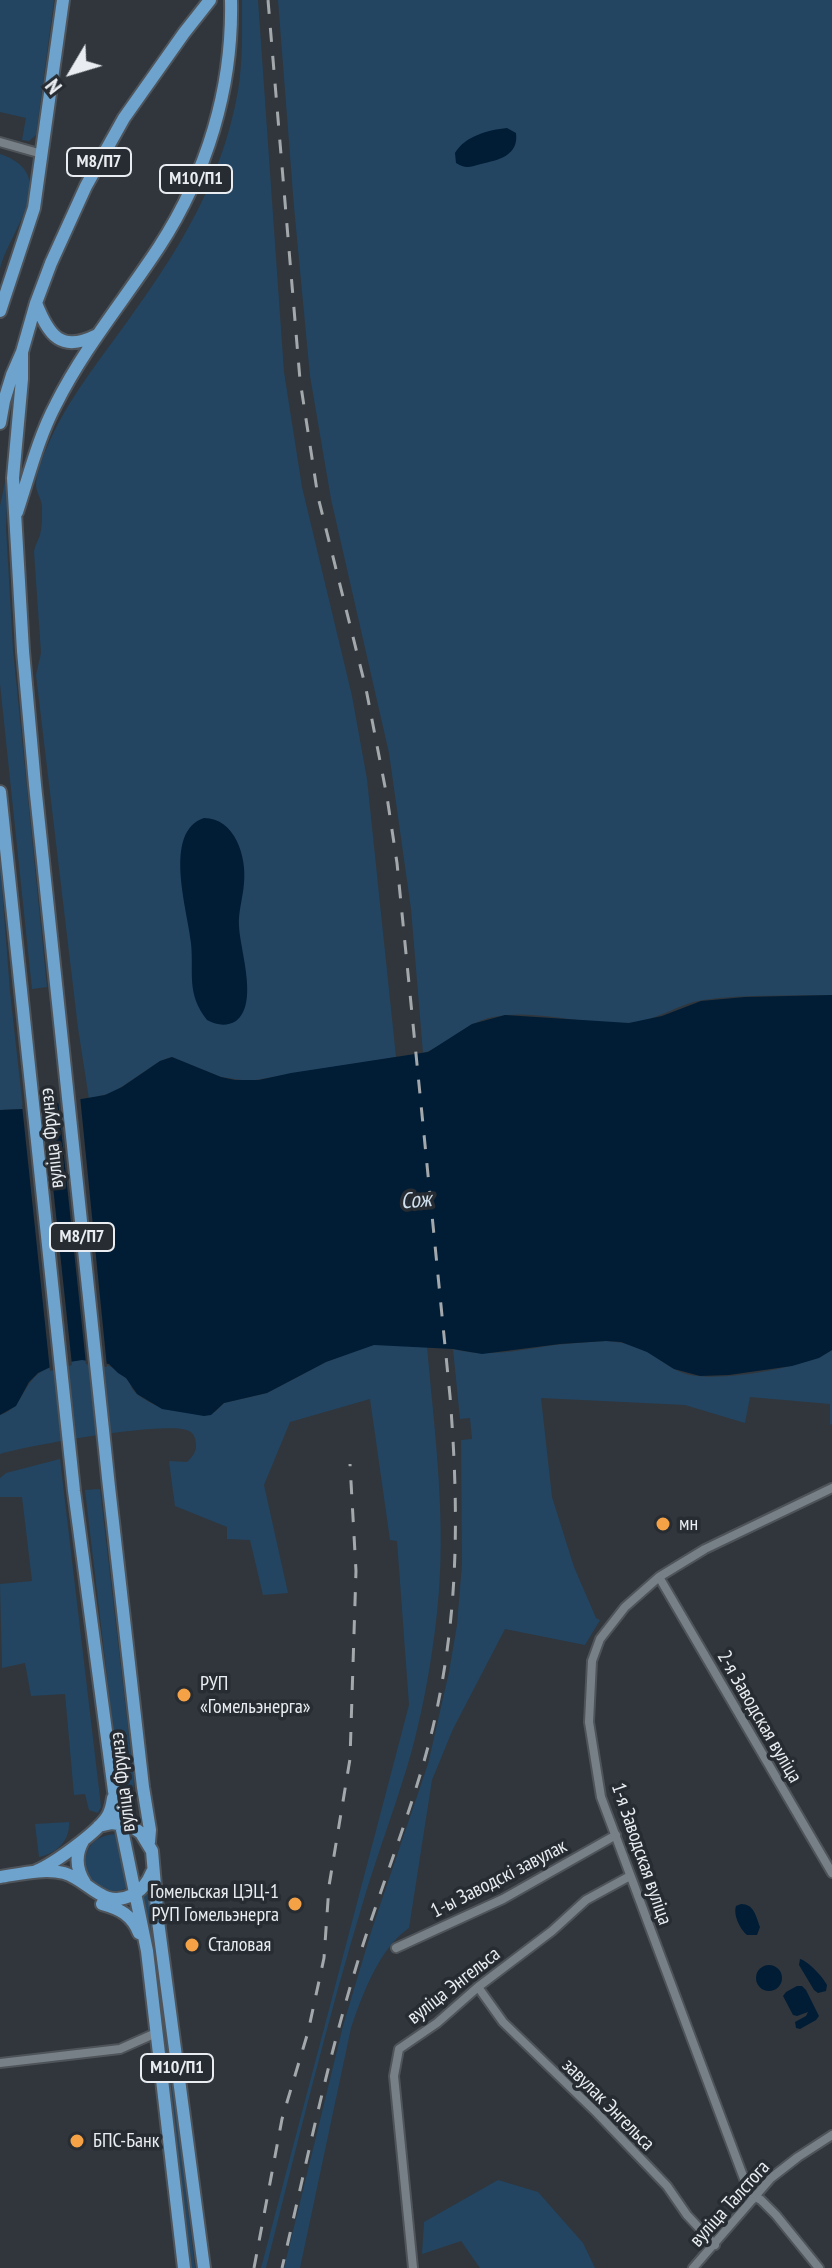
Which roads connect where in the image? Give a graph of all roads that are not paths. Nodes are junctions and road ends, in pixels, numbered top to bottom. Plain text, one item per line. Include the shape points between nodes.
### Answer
1 (63, 0) edge
2 (210, 0) edge
3 (231, 0) edge
4 (0, 142) edge
5 (42, 154) junction
6 (36, 303) junction
7 (0, 311) edge
8 (97, 335) junction
9 (22, 352) junction
10 (0, 423) edge
11 (14, 524) junction
12 (0, 792) edge
13 (832, 1488) edge
14 (659, 1577) junction
15 (114, 1791) junction
16 (119, 1823) junction
17 (99, 1826) junction
18 (616, 1835) junction
19 (85, 1838) junction
20 (149, 1842) junction
21 (153, 1869) junction
22 (33, 1872) junction
23 (49, 1873) junction
24 (832, 1873) edge
25 (0, 1876) edge
26 (630, 1876) junction
27 (89, 1889) junction
28 (135, 1894) junction
29 (396, 1948) dead end
30 (147, 1951) junction
31 (478, 1987) junction
32 (156, 2033) junction
33 (0, 2063) edge
34 (832, 2135) edge
35 (753, 2198) junction
36 (715, 2245) junction
37 (184, 2268) edge
38 (204, 2268) edge
39 (413, 2268) edge
40 (693, 2268) edge
41 (819, 2268) edge

1 - 5 main road
2 - 6 main road, М8/П7 via 106,149
3 - 8 main road, М10/П1 via 230,49 213,138 180,212
4 - 5 street
5 - 7 main road via 34,208
6 - 8 main road via 59,339 74,343
6 - 9 main road, М8/П7
8 - 11 main road, М10/П1 via 55,404
9 - 10 main road, М8/П7
9 - 11 main road, М8/П7
11 - 20 main road, вуліца Фрунзэ / М8/П7 via 35,785
12 - 15 main road, вуліца Фрунзэ / М8/П7 via 74,1491
13 - 14 street, 1-я Заводская вуліца
14 - 18 street, 1-я Заводская вуліца via 625,1607 600,1639 592,1661 589,1722 601,1797
14 - 24 street, 2-я Заводская вуліца
15 - 16 main road, вуліца Фрунзэ / М10/П1
15 - 17 main road via 111,1811
16 - 17 main road, вуліца Фрунзэ
16 - 20 main road, вуліца Фрунзэ
16 - 28 main road, вуліца Фрунзэ / М10/П1
17 - 19 main road
18 - 26 street, 1-я Заводская вуліца
18 - 29 street, 1-ы Заводскі завулак via 503,1899
19 - 22 main road
19 - 27 main road via 77,1859
20 - 21 main road, вуліца Фрунзэ / М8/П7
21 - 28 main road
21 - 38 main road, вуліца Фрунзэ / М10/П1
22 - 23 main road
22 - 25 main road
23 - 27 main road via 67,1874
23 - 30 main road, вуліца Фрунзэ / М10/П1 via 126,1914
26 - 31 street, вуліца Энгельса via 586,1900
26 - 35 street, 1-я Заводская вуліца
27 - 28 main road via 110,1899
28 - 30 main road, вуліца Фрунзэ / М10/П1
30 - 32 main road, вуліца Фрунзэ / М10/П1
31 - 36 street, завулак Энгельса via 503,2022 667,2186
31 - 39 street, вуліца Энгельса via 399,2049 394,2076
32 - 33 street via 120,2049
32 - 37 main road, вуліца Фрунзэ / М10/П1
34 - 35 street, вуліца Талстога via 771,2178
35 - 36 street, вуліца Талстога
35 - 41 street via 776,2215
36 - 40 street, вуліца Талстога

